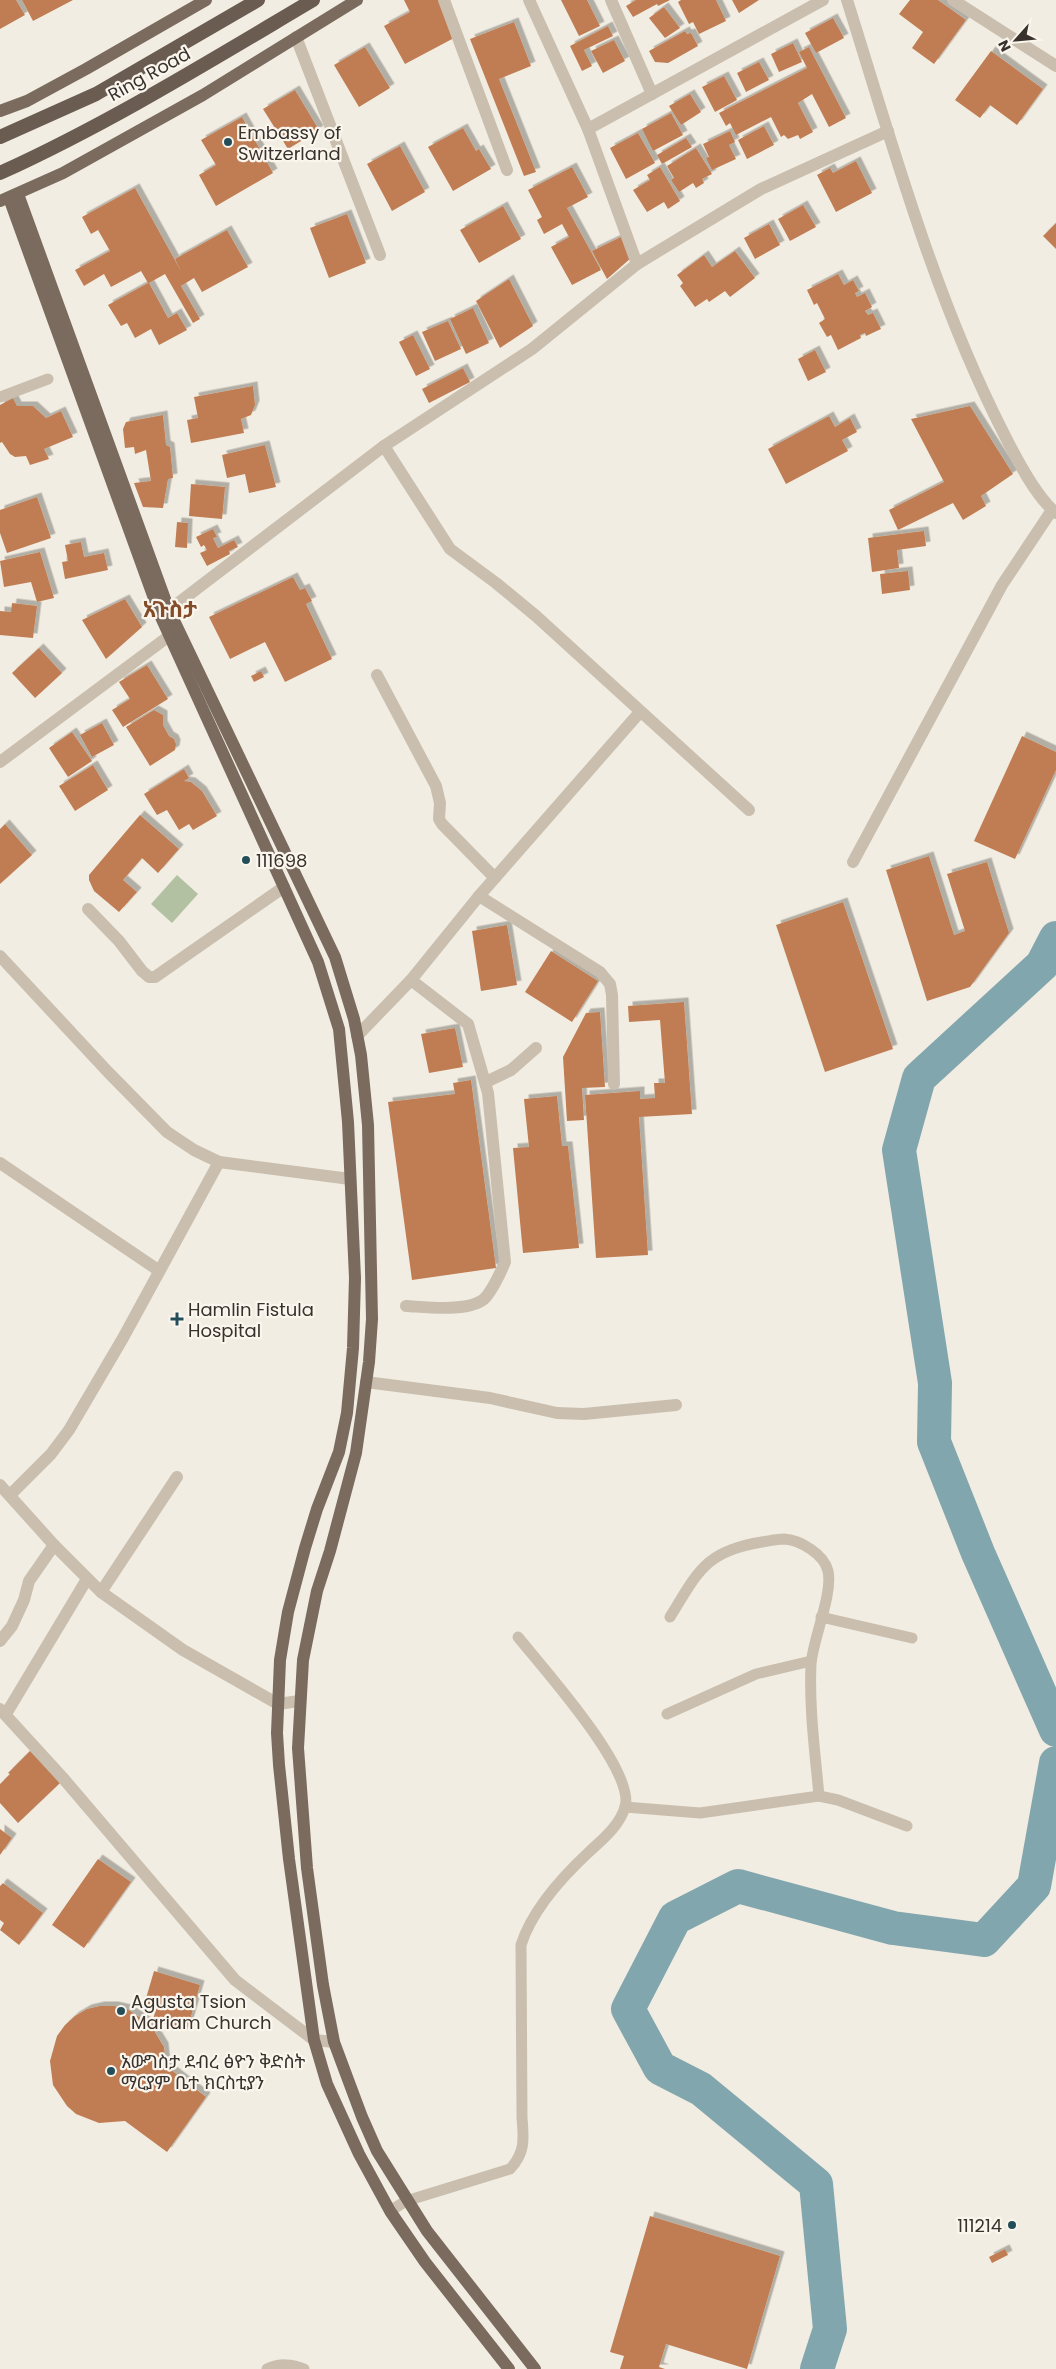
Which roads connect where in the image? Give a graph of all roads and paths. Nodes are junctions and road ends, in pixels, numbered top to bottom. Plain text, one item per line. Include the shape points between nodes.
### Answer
1 (206, 0) edge
2 (258, 0) edge
3 (313, 0) edge
4 (357, 0) edge
5 (444, 0) edge
6 (529, 0) edge
7 (611, 0) edge
8 (823, 0) edge
9 (847, 0) edge
10 (953, 0) edge
11 (296, 37) junction
12 (1056, 66) edge
13 (652, 94) junction
14 (0, 111) edge
15 (588, 129) junction
16 (888, 131) junction
17 (0, 137) edge
18 (508, 170) dead end
19 (0, 173) edge
20 (9, 198) edge
21 (380, 255) dead end
22 (637, 264) junction
23 (48, 379) dead end
24 (0, 397) edge
25 (384, 446) junction
26 (1054, 512) edge
27 (169, 610) junction
28 (169, 636) junction
29 (377, 675) dead end
30 (640, 712) junction
31 (0, 762) edge
32 (749, 810) dead end
33 (853, 862) dead end
34 (495, 878) junction
35 (284, 887) junction
36 (479, 896) junction
37 (88, 909) dead end
38 (0, 956) edge
39 (410, 980) junction
40 (357, 1036) junction
41 (536, 1048) dead end
42 (486, 1082) junction
43 (614, 1084) dead end
44 (219, 1162) junction
45 (0, 1163) edge
46 (350, 1178) junction
47 (158, 1270) junction
48 (406, 1306) dead end
49 (366, 1382) junction
50 (676, 1405) dead end
51 (177, 1477) dead end
52 (0, 1485) edge
53 (10, 1495) junction
54 (54, 1545) junction
55 (87, 1579) junction
56 (101, 1592) junction
57 (670, 1617) dead end
58 (821, 1617) junction
59 (518, 1637) dead end
60 (912, 1638) dead end
61 (0, 1641) edge
62 (811, 1661) junction
63 (299, 1701) junction
64 (278, 1704) junction
65 (3, 1712) edge
66 (667, 1714) dead end
67 (819, 1796) junction
68 (625, 1807) junction
69 (907, 1826) dead end
70 (314, 2040) junction
71 (334, 2042) junction
72 (406, 2200) junction
73 (390, 2211) junction
74 (267, 2369) edge
75 (304, 2369) edge
76 (509, 2369) edge
77 (535, 2369) edge

1 - 14 main road via 86,70
2 - 17 highway, Ring Road via 96,94
3 - 19 highway, Ring Road via 100,123
4 - 11 main road
5 - 18 street
6 - 15 street
7 - 13 street
8 - 13 street
9 - 16 street
10 - 12 street
11 - 20 main road via 194,100 63,173
11 - 21 street
13 - 15 street
15 - 22 street
16 - 22 street via 761,189
16 - 26 street via 924,241 989,403 1022,468
20 - 27 main road
20 - 28 main road
22 - 25 street via 532,349
23 - 24 lane
25 - 27 street
25 - 30 street via 450,549 536,616
26 - 33 street via 1002,585
27 - 40 main road via 335,957
28 - 31 street
28 - 35 main road
29 - 34 street via 436,786 439,819
30 - 32 street
30 - 34 street
34 - 36 street
35 - 37 street via 155,977 142,972 119,941
35 - 46 main road via 318,962 339,1029
36 - 39 street
36 - 43 street via 600,972 610,984
38 - 44 street via 167,1132
39 - 40 street
39 - 42 street via 468,1024
40 - 49 main road via 370,1172 372,1319
41 - 42 street via 511,1070
42 - 48 street via 505,1262 485,1298 465,1307
44 - 46 street
44 - 47 street
45 - 47 street
46 - 64 main road via 355,1278 347,1413 339,1452 317,1509 288,1612 280,1660
47 - 53 street via 69,1430 52,1454
49 - 50 street via 490,1398 557,1413 584,1414
49 - 63 main road via 356,1453 308,1626
51 - 56 street
52 - 53 street
53 - 54 street
54 - 55 street
54 - 61 street via 29,1581 12,1626
55 - 56 street
55 - 65 street
56 - 64 street via 182,1650
57 - 58 lane via 696,1576 716,1555 745,1545 784,1539 811,1550 821,1558 828,1571
58 - 60 lane
58 - 62 lane
59 - 68 lane via 609,1754 625,1790
62 - 66 lane via 756,1674
62 - 67 lane
63 - 64 street
63 - 71 main road via 298,1748 307,1868
64 - 70 main road via 284,1818
65 - 70 street via 235,1980
67 - 68 lane via 700,1813
67 - 69 lane
68 - 72 lane via 605,1837 549,1896 523,1939 524,2140 519,2159 510,2169 495,2175
70 - 71 street
70 - 73 main road via 327,2084 358,2154
71 - 72 main road via 370,2134
72 - 73 lane
72 - 77 main road
73 - 76 main road via 425,2262
74 - 75 lane via 274,2365 295,2364

